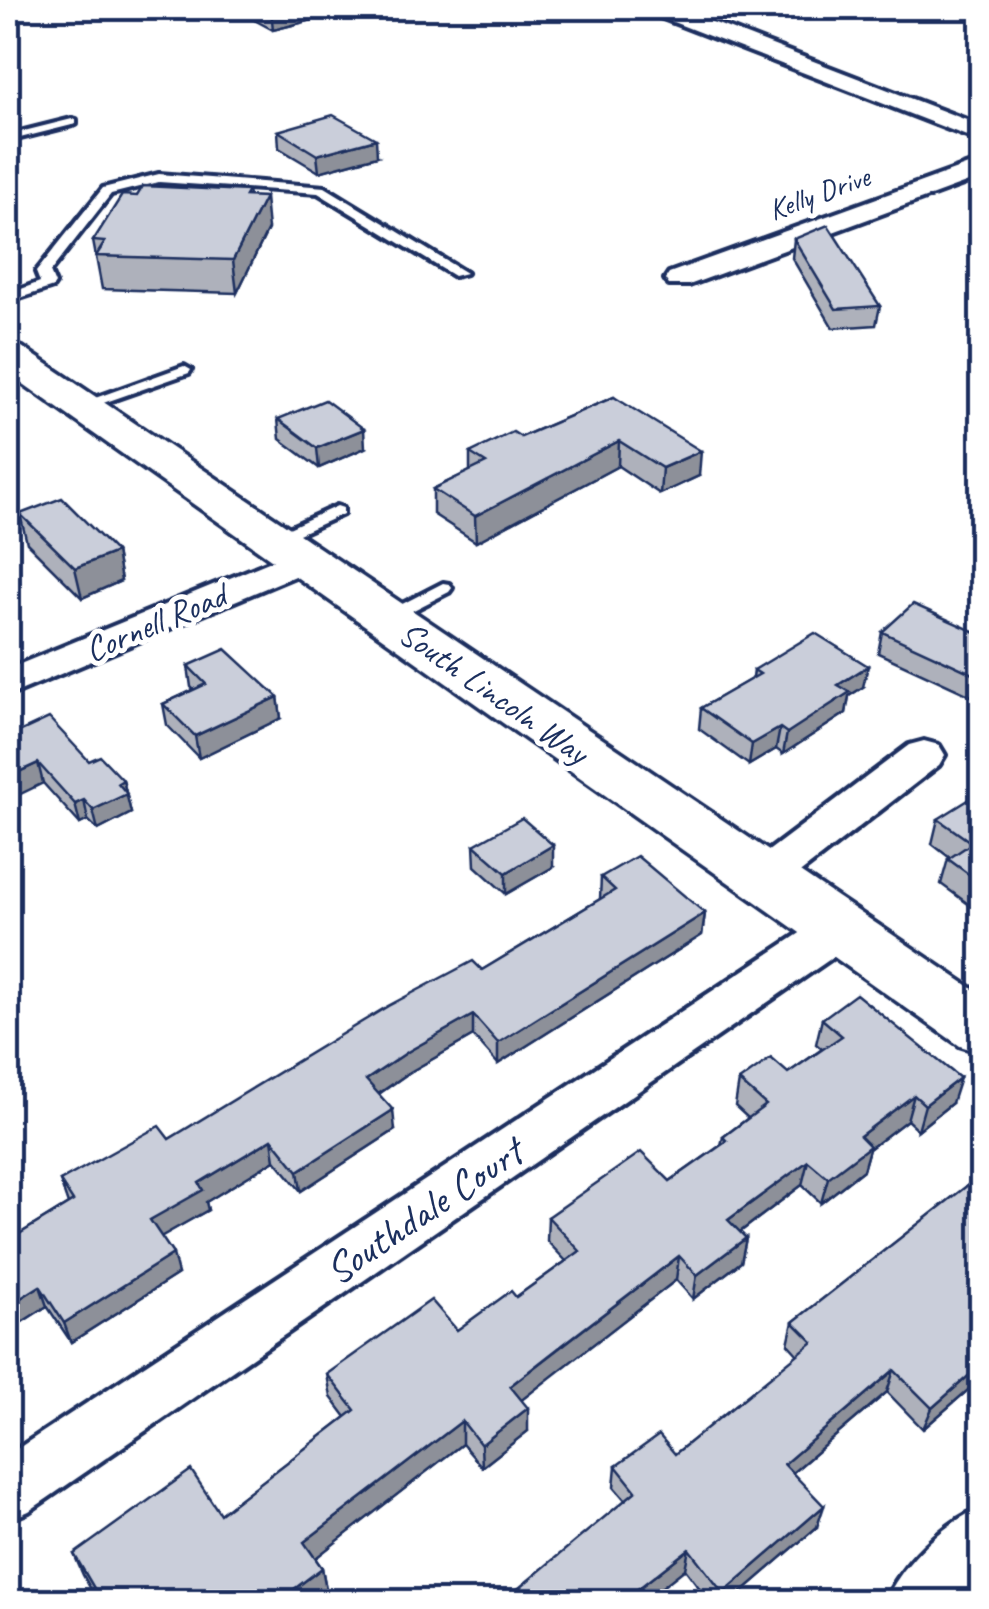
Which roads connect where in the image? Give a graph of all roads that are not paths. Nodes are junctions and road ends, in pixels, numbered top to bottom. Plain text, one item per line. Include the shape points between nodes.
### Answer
1 (658, 8) edge
2 (72, 122) dead end
3 (982, 135) edge
4 (8, 138) edge
5 (982, 168) edge
6 (459, 273) dead end
7 (679, 279) dead end
8 (8, 298) edge
9 (8, 355) edge
10 (184, 370) dead end
11 (81, 406) junction
12 (337, 511) dead end
13 (288, 549) junction
14 (444, 588) dead end
15 (386, 617) junction
16 (8, 684) edge
17 (924, 755) dead end
18 (763, 878) junction
19 (839, 930) junction
20 (982, 1028) edge
21 (8, 1490) edge
22 (982, 1538) edge
23 (916, 1602) edge

1 - 3 street
2 - 4 lane
5 - 7 street, Kelly Drive
6 - 8 lane via 320,190 159,178 107,190 43,272 48,284
9 - 11 main road, South Lincoln Way
10 - 11 lane
11 - 13 main road, South Lincoln Way
12 - 13 lane
13 - 15 main road, South Lincoln Way
13 - 16 street, Cornell Road
14 - 15 lane
15 - 18 main road, South Lincoln Way
17 - 18 street
18 - 19 main road, South Lincoln Way
19 - 20 main road, South Lincoln Way
19 - 21 street, Southdale Court
22 - 23 street

